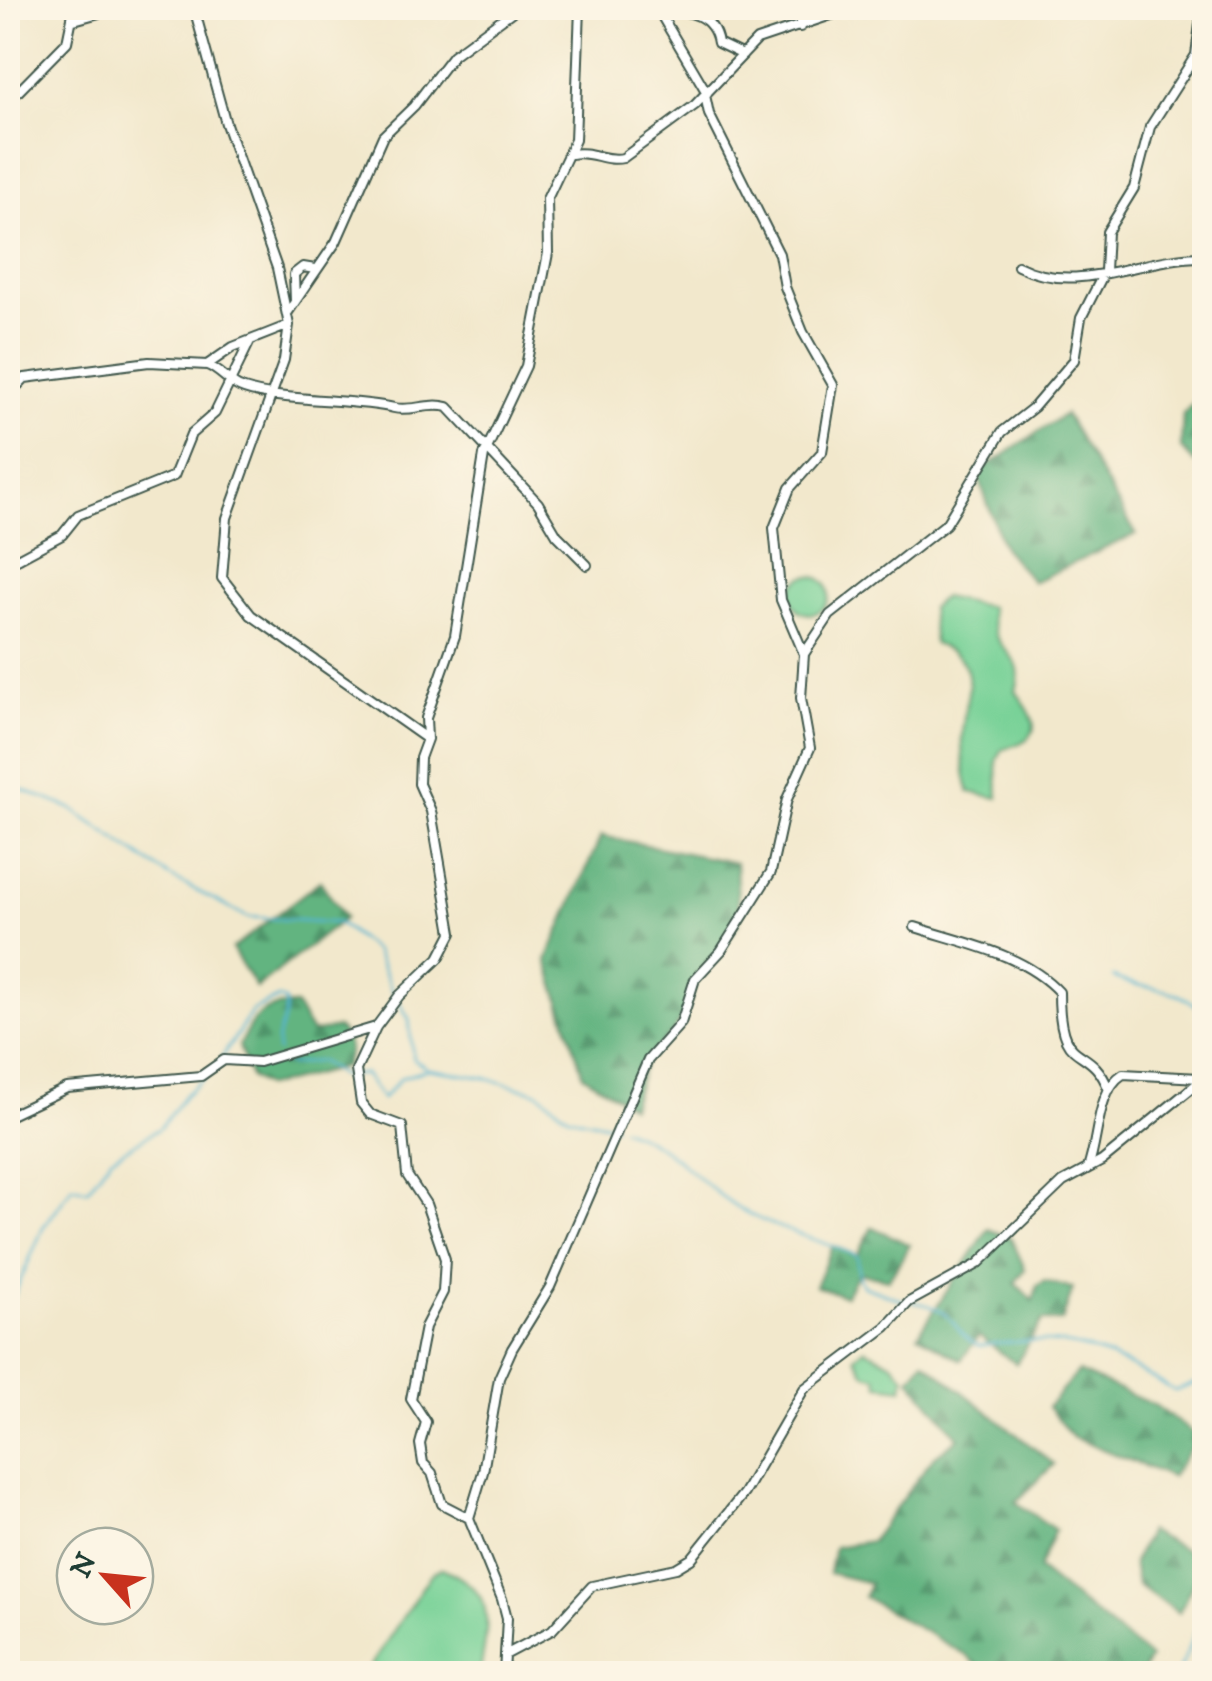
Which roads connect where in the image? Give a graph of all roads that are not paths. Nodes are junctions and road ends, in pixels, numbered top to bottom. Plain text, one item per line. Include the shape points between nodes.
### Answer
1 (74, 8) edge
2 (116, 8) edge
3 (194, 8) edge
4 (517, 8) edge
5 (580, 8) edge
6 (658, 8) edge
7 (800, 8) edge
8 (852, 8) edge
9 (1202, 8) edge
10 (74, 20) junction
11 (800, 26) junction
12 (743, 55) junction
13 (706, 94) junction
14 (8, 102) edge
15 (572, 154) junction
16 (1204, 257) edge
17 (1018, 266) dead end
18 (315, 269) junction
19 (1105, 271) junction
20 (295, 304) junction
21 (287, 313) junction
22 (289, 325) junction
23 (250, 341) junction
24 (207, 365) junction
25 (231, 382) junction
26 (272, 393) junction
27 (8, 395) edge
28 (488, 447) junction
29 (8, 564) edge
30 (586, 565) dead end
31 (804, 654) junction
32 (427, 740) junction
33 (915, 927) dead end
34 (376, 1027) junction
35 (1204, 1078) edge
36 (1109, 1090) junction
37 (8, 1116) edge
38 (1088, 1168) junction
39 (469, 1518) junction
40 (505, 1655) junction
41 (504, 1674) edge

1 - 10 street
2 - 10 street
3 - 21 street
4 - 18 street via 453,55 382,136 336,242
5 - 15 street
6 - 12 street via 700,15 718,43
6 - 13 street
7 - 11 street
8 - 11 street
9 - 19 street via 1196,56 1150,127 1134,188 1106,232
10 - 14 street via 68,42
11 - 12 street via 761,38
12 - 13 street
13 - 15 street via 623,158
13 - 31 street via 709,114 779,254 803,332 833,386 822,452 790,488 774,528 781,600
15 - 28 street via 545,209 548,253 526,366
16 - 19 street
17 - 19 street via 1058,280
18 - 20 street
18 - 20 street via 294,274
19 - 31 street via 1081,318 1074,360 1002,432 946,524 830,614
20 - 21 street
21 - 22 street
22 - 23 street
22 - 26 street
23 - 24 street
23 - 25 street
24 - 25 street
24 - 27 street via 149,362 25,378
25 - 26 street
25 - 29 street via 215,413 190,434 174,476 78,515 62,536
26 - 28 street via 400,409 431,402 457,412
26 - 32 street via 227,518 222,578 251,615
28 - 30 street
28 - 32 street via 470,520 455,636 426,718
31 - 39 street via 801,698 810,748 787,799 775,862 721,951 695,979 681,1023 648,1060 550,1288 512,1349 499,1378
32 - 34 street via 419,784 432,811 452,932 439,958
33 - 36 street via 994,952 1050,982 1059,992 1064,1043 1102,1073
34 - 37 street via 259,1062 224,1060 201,1076 67,1088
34 - 39 street via 356,1070 362,1103 370,1114 402,1126 407,1175 426,1204 445,1258 443,1292 425,1327 410,1388 427,1426 421,1454 442,1504
35 - 36 street via 1123,1074
35 - 38 street
36 - 38 street
38 - 40 street via 1057,1187 978,1264 909,1302 804,1388 744,1493 691,1559 592,1586 552,1630
39 - 40 street via 507,1618
40 - 41 street

